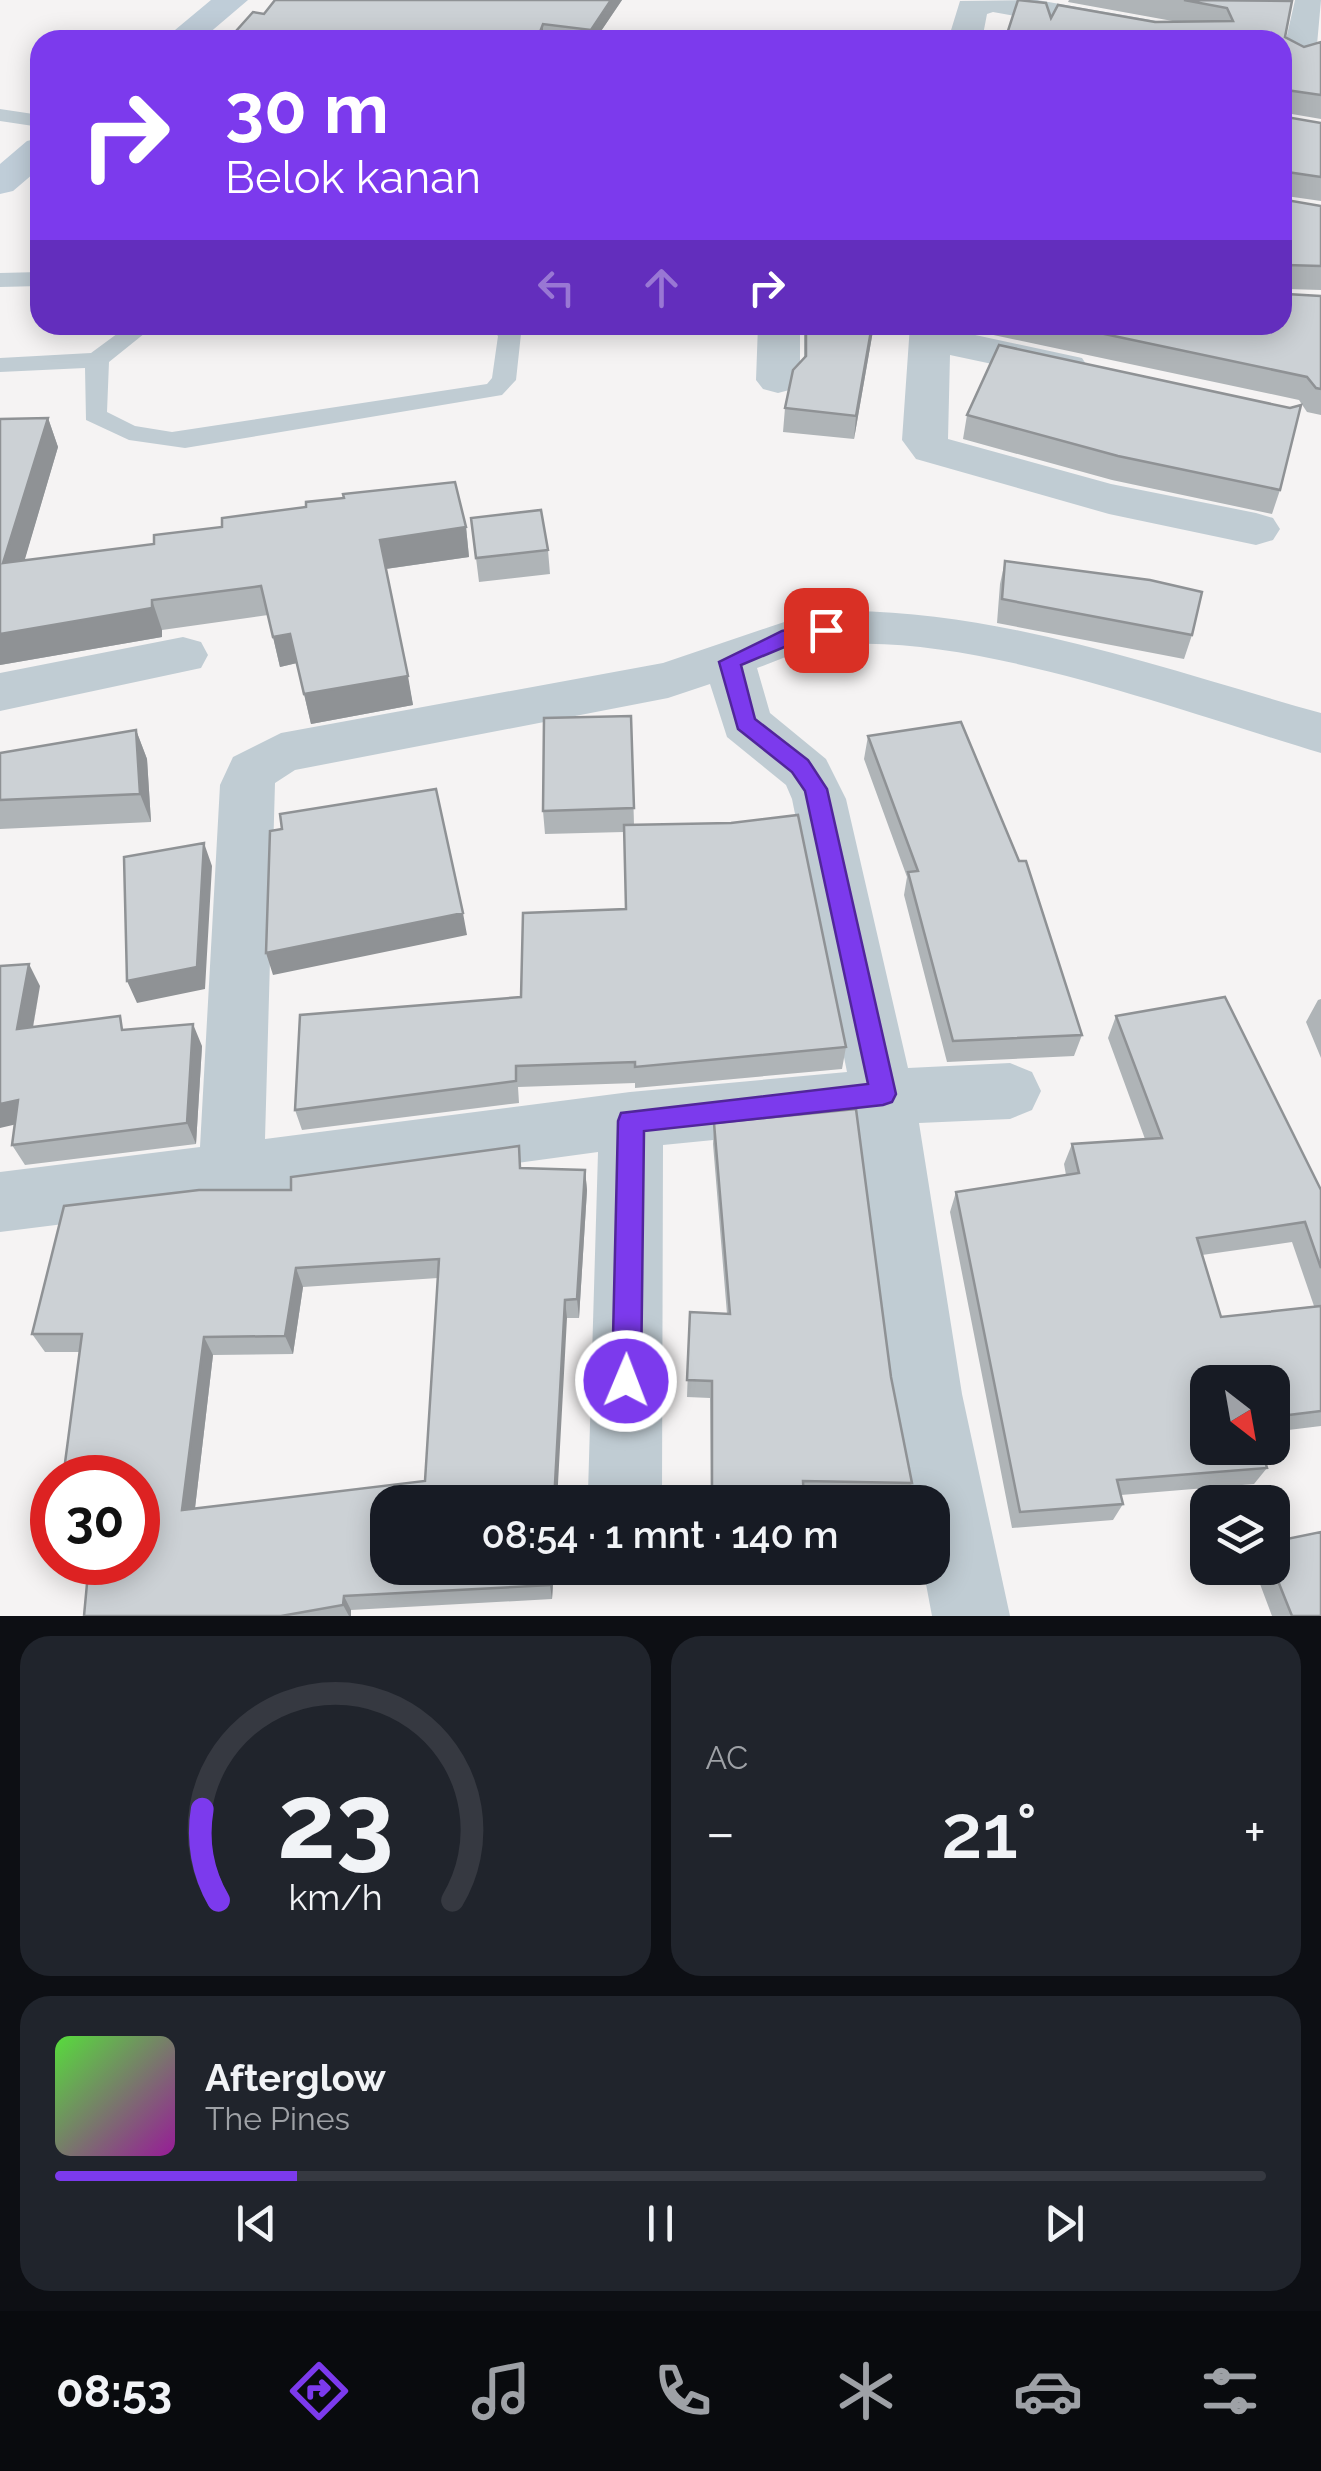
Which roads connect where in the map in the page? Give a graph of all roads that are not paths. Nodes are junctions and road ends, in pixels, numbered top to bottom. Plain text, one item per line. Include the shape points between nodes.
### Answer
1 (232, 0) edge
2 (1312, 0) edge
3 (193, 30) edge
4 (967, 30) edge
5 (1151, 30) edge
6 (1301, 56) edge
7 (0, 115) edge
8 (30, 119) edge
9 (30, 158) edge
10 (0, 183) edge
11 (0, 280) edge
12 (30, 280) edge
13 (131, 335) edge
14 (510, 335) edge
15 (778, 335) edge
16 (930, 335) edge
17 (942, 335) edge
18 (97, 360) junction
19 (0, 365) edge
20 (1108, 375) edge
21 (778, 380) dead end
22 (1256, 529) dead end
23 (183, 655) dead end
24 (730, 662) junction
25 (0, 692) edge
26 (1321, 733) edge
27 (1010, 1091) dead end
28 (883, 1094) junction
29 (631, 1121) junction
30 (230, 1177) junction
31 (0, 1202) edge
32 (625, 1485) edge
33 (970, 1616) edge

1 - 3 main road
2 - 6 street
4 - 5 street via 972,8 992,2
7 - 8 lane
9 - 10 main road
11 - 12 lane
13 - 18 lane
14 - 18 lane via 504,380 494,390 185,440 144,438 94,415
15 - 21 street
16 - 22 street via 924,440 932,450 1109,499
17 - 20 street
18 - 19 lane
23 - 25 street
24 - 26 street via 805,632 908,629 1023,647
24 - 28 street via 746,723 800,766 816,789
24 - 30 street via 668,680 304,746 252,771
27 - 28 street
28 - 29 street
28 - 33 street via 926,1394
29 - 30 street
29 - 32 street
30 - 31 street

